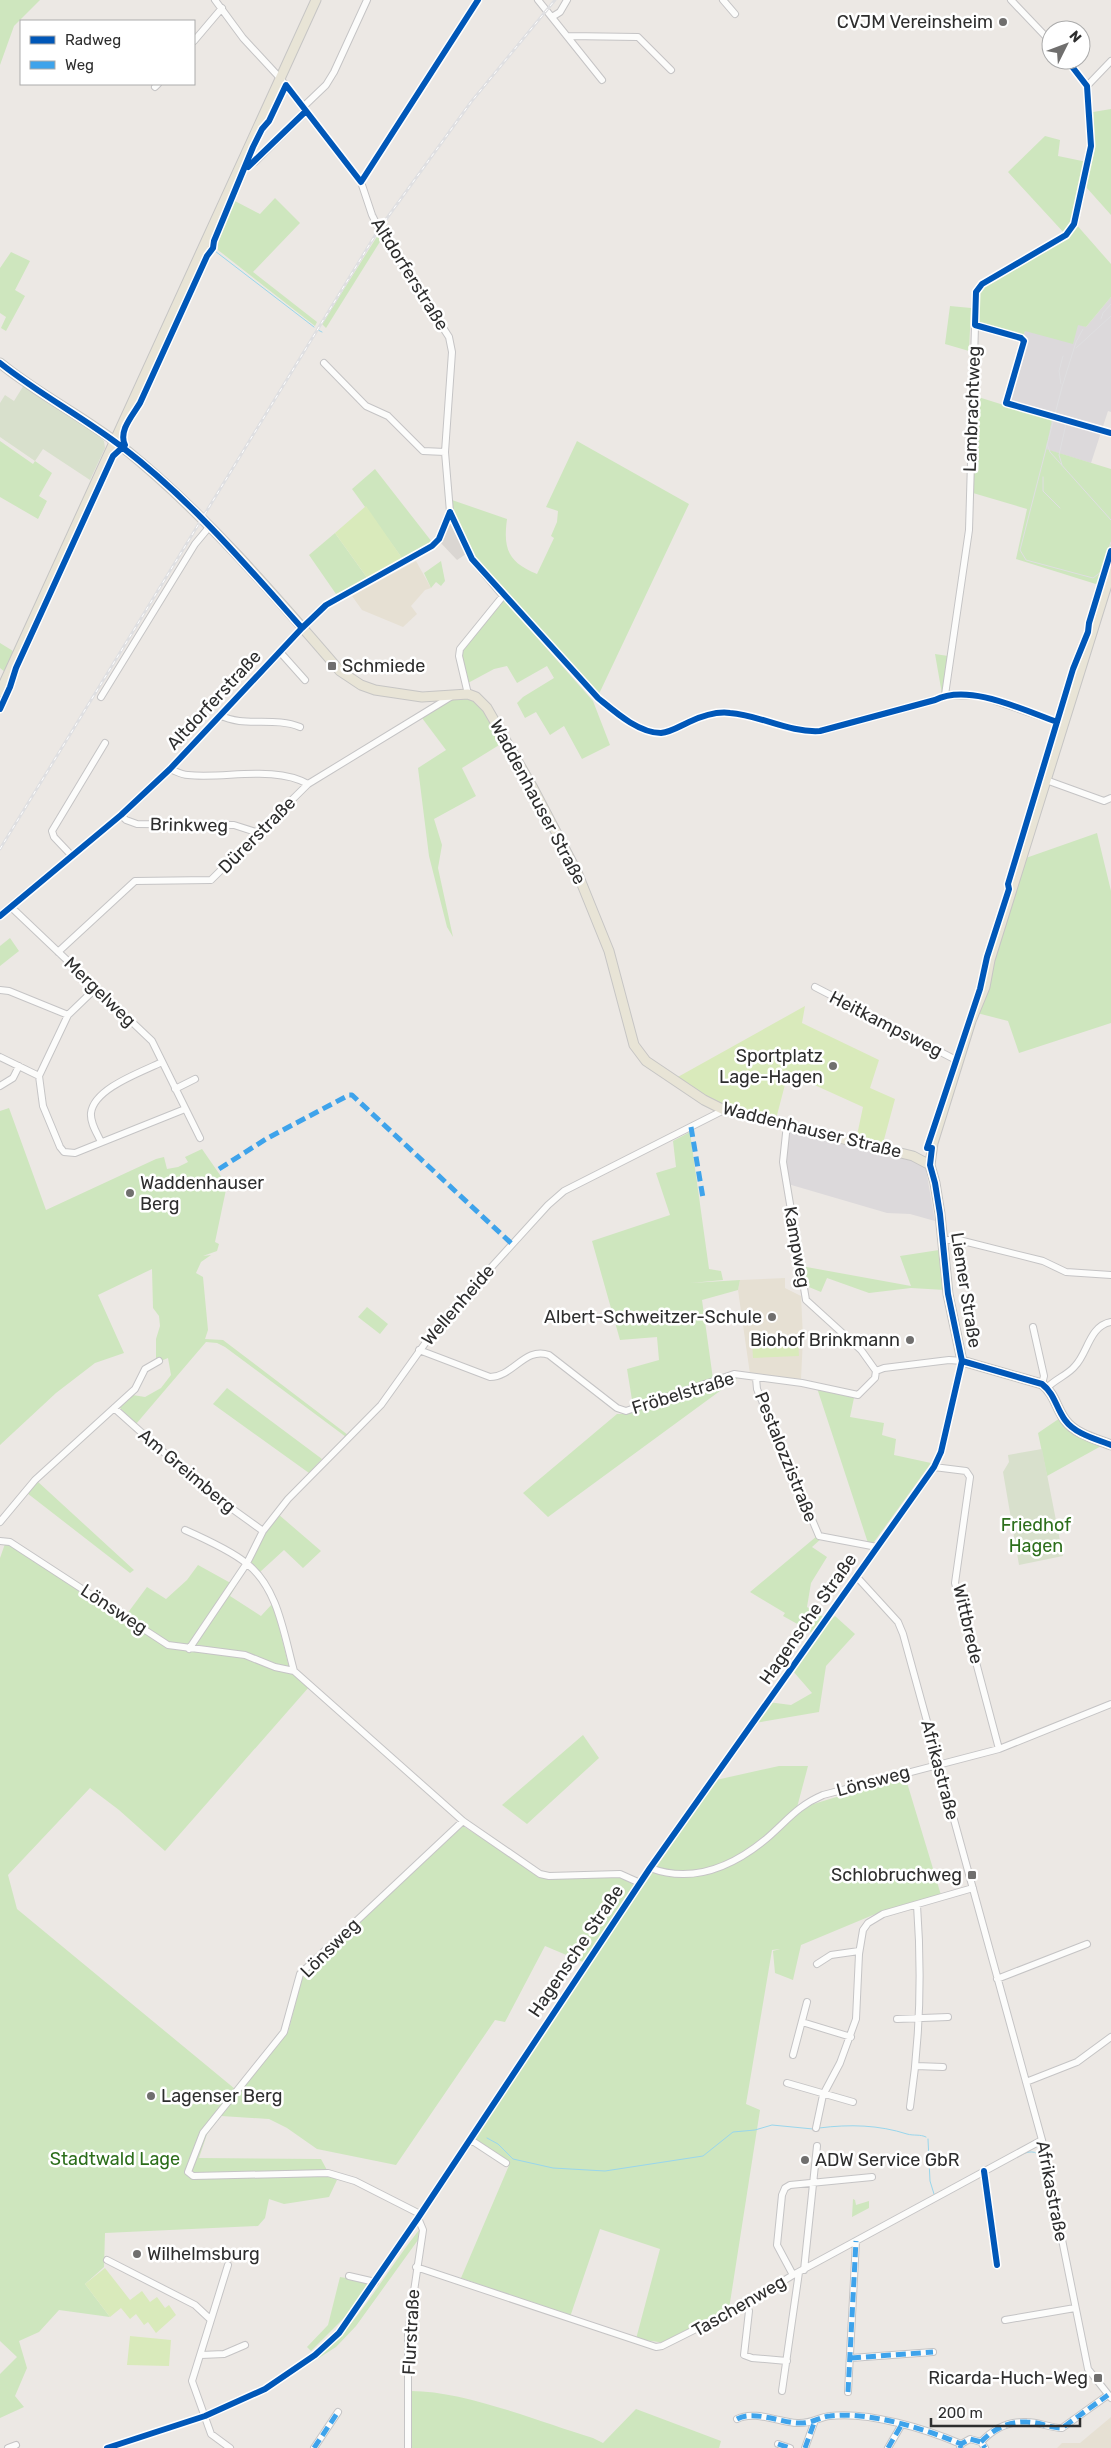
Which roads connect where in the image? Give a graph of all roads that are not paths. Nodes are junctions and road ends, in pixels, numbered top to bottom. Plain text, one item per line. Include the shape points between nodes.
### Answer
1 (215, 0) edge
2 (316, 0) edge
3 (367, 0) edge
4 (478, 0) edge
5 (538, 0) edge
6 (567, 0) edge
7 (723, 0) edge
8 (1011, 0) edge
9 (222, 8) junction
10 (735, 14) dead end
11 (552, 17) junction
12 (1041, 32) edge
13 (568, 36) junction
14 (195, 40) edge
15 (1111, 61) edge
16 (671, 70) dead end
17 (1075, 70) edge
18 (280, 78) junction
19 (602, 80) dead end
20 (1087, 86) junction
21 (304, 109) junction
22 (245, 167) dead end
23 (360, 182) junction
24 (0, 363) edge
25 (324, 363) dead end
26 (114, 441) junction
27 (445, 452) junction
28 (450, 512) junction
29 (210, 526) junction
30 (1111, 572) edge
31 (302, 628) junction
32 (280, 652) junction
33 (305, 680) dead end
34 (1, 688) edge
35 (455, 694) junction
36 (468, 694) junction
37 (101, 697) dead end
38 (220, 715) junction
39 (1063, 724) junction
40 (300, 727) dead end
41 (105, 743) dead end
42 (170, 769) junction
43 (1046, 780) junction
44 (308, 784) junction
45 (1111, 798) edge
46 (121, 814) junction
47 (259, 833) junction
48 (72, 856) junction
49 (10, 907) junction
50 (0, 916) edge
51 (58, 952) junction
52 (815, 987) dead end
53 (96, 988) junction
54 (0, 990) edge
55 (68, 1015) junction
56 (0, 1057) edge
57 (958, 1061) junction
58 (162, 1062) junction
59 (19, 1066) junction
60 (39, 1076) junction
61 (195, 1079) dead end
62 (0, 1086) edge
63 (175, 1088) junction
64 (185, 1109) junction
65 (724, 1110) junction
66 (787, 1124) junction
67 (200, 1138) dead end
68 (101, 1142) junction
69 (930, 1165) junction
70 (942, 1240) junction
71 (1111, 1275) edge
72 (1111, 1322) edge
73 (1033, 1327) dead end
74 (419, 1350) junction
75 (159, 1361) dead end
76 (962, 1361) junction
77 (876, 1371) junction
78 (756, 1378) junction
79 (1045, 1386) junction
80 (114, 1408) junction
81 (1111, 1445) edge
82 (934, 1467) junction
83 (0, 1522) edge
84 (185, 1530) dead end
85 (263, 1531) junction
86 (0, 1541) edge
87 (877, 1547) junction
88 (247, 1563) junction
89 (856, 1576) junction
90 (188, 1649) junction
91 (294, 1671) junction
92 (1111, 1704) edge
93 (999, 1749) junction
94 (939, 1764) junction
95 (463, 1820) junction
96 (650, 1868) junction
97 (640, 1883) junction
98 (972, 1888) junction
99 (917, 1905) junction
100 (1087, 1944) dead end
101 (860, 1951) junction
102 (817, 1964) dead end
103 (997, 1979) junction
104 (807, 2002) dead end
105 (948, 2017) dead end
106 (918, 2018) junction
107 (896, 2019) dead end
108 (802, 2022) junction
109 (851, 2037) junction
110 (1111, 2037) edge
111 (793, 2055) dead end
112 (916, 2066) junction
113 (943, 2067) dead end
114 (1026, 2082) junction
115 (786, 2083) dead end
116 (823, 2095) junction
117 (853, 2102) dead end
118 (910, 2107) dead end
119 (816, 2128) dead end
120 (1042, 2140) junction
121 (469, 2142) junction
122 (817, 2146) dead end
123 (506, 2163) dead end
124 (984, 2171) junction
125 (872, 2177) dead end
126 (812, 2183) junction
127 (419, 2216) junction
128 (856, 2241) junction
129 (107, 2260) dead end
130 (228, 2265) dead end
131 (997, 2265) dead end
132 (416, 2267) junction
133 (799, 2272) junction
134 (349, 2276) dead end
135 (375, 2282) junction
136 (746, 2304) junction
137 (1076, 2308) junction
138 (210, 2318) junction
139 (1005, 2320) dead end
140 (245, 2345) dead end
141 (933, 2352) dead end
142 (201, 2355) junction
143 (850, 2358) junction
144 (786, 2361) junction
145 (782, 2391) dead end
146 (848, 2392) dead end
147 (1110, 2396) edge
148 (338, 2412) dead end
149 (205, 2416) junction
150 (737, 2419) dead end
151 (814, 2423) junction
152 (902, 2424) junction
153 (16, 2444) dead end
154 (778, 2444) dead end
155 (983, 2445) edge
156 (960, 2446) edge
157 (8, 2448) edge
158 (107, 2448) edge
159 (230, 2448) edge
160 (314, 2448) edge
161 (408, 2448) edge
162 (790, 2448) edge
163 (805, 2448) edge
164 (888, 2448) edge

1 - 9 street, Altdorferstraße
2 - 18 main road
3 - 21 street via 334,72
4 - 23 street
5 - 11 street
6 - 11 street via 560,12
7 - 10 street
8 - 12 street
9 - 14 street
9 - 18 street, Altdorferstraße via 243,38
11 - 13 street
13 - 16 street via 638,37
13 - 19 street
15 - 20 street
17 - 20 street
18 - 21 street, Altdorferstraße
18 - 26 main road
20 - 39 street, Lambrachtweg via 1092,146 1074,224 1066,235 982,284 976,292 969,530 945,695 981,696
21 - 22 street via 255,162
21 - 23 street, Altdorferstraße
23 - 27 street, Altdorferstraße via 372,215 451,344
24 - 26 main road
25 - 27 street via 366,406 388,416 423,451
26 - 29 main road via 169,486
26 - 34 main road
27 - 28 street, Altdorferstraße
28 - 31 street, Altdorferstraße via 439,539 432,546 326,606
28 - 36 street via 472,559 503,596 460,649 458,656
29 - 31 main road
29 - 37 street via 195,544
30 - 39 main road
31 - 32 street, Altdorferstraße
31 - 35 main road via 340,671 361,685 422,697
32 - 33 street, Altdorferstraße
32 - 38 street, Altdorferstraße
35 - 36 main road
35 - 44 street, Dürerstraße
36 - 65 main road, Waddenhauser Straße via 487,708 577,872 609,951 634,1045 646,1061
38 - 40 street via 230,721 264,720
38 - 42 street, Altdorferstraße
39 - 43 main road
41 - 48 street via 52,831
42 - 44 street via 187,775 268,774
42 - 46 street, Altdorferstraße
43 - 45 street via 1104,801
43 - 57 main road via 990,960 985,987
44 - 47 street, Dürerstraße
46 - 47 street, Brinkweg via 137,824 234,825
46 - 48 street, Altdorferstraße
47 - 51 street, Dürerstraße via 211,880 135,881
48 - 49 street, Altdorferstraße
49 - 50 street, Altdorferstraße
49 - 51 street, Mergelweg
51 - 53 street, Mergelweg
52 - 57 street, Heitkampsweg
53 - 55 street
53 - 58 street, Mergelweg via 152,1041
54 - 55 street
55 - 60 street
56 - 59 street
57 - 69 main road via 933,1143
58 - 63 street, Mergelweg
58 - 68 street via 109,1088 95,1102 91,1112 92,1123
59 - 60 street
59 - 62 street via 13,1078
60 - 68 street via 43,1106 64,1152 75,1154
61 - 63 street
63 - 64 street, Mergelweg
64 - 67 street, Mergelweg
64 - 68 street
65 - 66 main road, Waddenhauser Straße
65 - 74 street, Wellenheide via 564,1191 512,1244
66 - 69 main road, Waddenhauser Straße via 913,1156
66 - 77 street, Kampweg via 782,1162 806,1300 862,1350
69 - 70 main road, Liemer Straße
70 - 71 street via 959,1240 1042,1261 1066,1272
70 - 76 main road, Liemer Straße via 948,1294
72 - 79 street via 1092,1336 1075,1366
73 - 79 street
74 - 78 street, Fröbelstraße via 490,1377 502,1375 532,1354 541,1352 626,1412 734,1374
74 - 85 street, Wellenheide via 381,1405 288,1499
75 - 80 street via 145,1369 134,1389
76 - 77 street
76 - 79 main road, Liemer Straße
76 - 82 street, Hagensche Straße
77 - 78 street, Fröbelstraße via 875,1378 858,1395 802,1383
78 - 87 street, Pestalozzistraße via 757,1390 819,1536
79 - 81 main road via 1071,1426
80 - 83 street via 35,1480
80 - 85 street, Am Greimberg via 206,1490
82 - 87 street, Hagensche Straße
82 - 93 street, Wittbrede via 966,1471 970,1477 955,1583
84 - 88 street
85 - 88 street, Wellenheide
86 - 90 street, Lönsweg via 10,1542 168,1645
87 - 89 street, Hagensche Straße
88 - 90 street, Wellenheide
88 - 91 street via 265,1584 274,1604
89 - 94 street, Afrikastraße via 898,1622
89 - 96 street, Hagensche Straße
90 - 91 street, Lönsweg via 245,1655
91 - 95 street, Lönsweg
92 - 93 street, Lönsweg
93 - 94 street, Lönsweg
94 - 96 street, Lönsweg via 802,1804 750,1851 716,1870 690,1875
94 - 98 street, Afrikastraße
95 - 97 street, Lönsweg via 540,1874 620,1874
95 - 127 street, Lönsweg via 300,1974 284,2032 203,2133 188,2172 193,2176 328,2173 355,2181
96 - 97 street, Hagensche Straße
97 - 121 street, Hagensche Straße
98 - 99 street
98 - 103 street, Afrikastraße
99 - 101 street via 883,1914 868,1923 863,1930
99 - 106 street via 921,1985
100 - 103 street
101 - 102 street via 831,1955
101 - 109 street via 857,2004
103 - 114 street, Afrikastraße
104 - 108 street
105 - 106 street
106 - 107 street
106 - 112 street
108 - 109 street
108 - 111 street
109 - 116 street
110 - 114 street via 1077,2062
112 - 113 street
112 - 118 street
114 - 120 street, Afrikastraße
115 - 116 street
116 - 117 street
116 - 119 street
120 - 124 street, Taschenweg
120 - 137 street, Afrikastraße
121 - 123 street
121 - 127 street, Hagensche Straße
122 - 126 street
124 - 128 street, Taschenweg
124 - 131 street
125 - 126 street
126 - 133 street
126 - 133 street via 790,2185 782,2195 777,2245
127 - 132 street, Flurstraße via 423,2230
127 - 135 street, Hagensche Straße
128 - 133 street, Taschenweg
128 - 143 street
129 - 138 street via 195,2305
130 - 138 street
132 - 136 street, Taschenweg via 656,2347 679,2340
132 - 161 street, Flurstraße via 408,2332
133 - 136 street, Taschenweg
133 - 144 street
134 - 135 street
135 - 149 street, Hagensche Straße via 339,2333 315,2355 265,2388
136 - 144 street via 749,2311 744,2355
137 - 139 street
137 - 147 street, Afrikastraße via 1088,2369
138 - 142 street via 211,2327
140 - 142 street via 224,2354
141 - 143 street
142 - 149 street via 192,2382
143 - 146 street
144 - 145 street
147 - 155 street via 1062,2428 1028,2422 1004,2425 991,2432
148 - 160 street
149 - 158 street, Hagensche Straße
149 - 159 street via 212,2437
150 - 151 street via 749,2416
151 - 152 street via 829,2416
151 - 163 street
152 - 156 street via 927,2430
152 - 164 street
153 - 157 street
154 - 162 street
155 - 156 street via 970,2439

